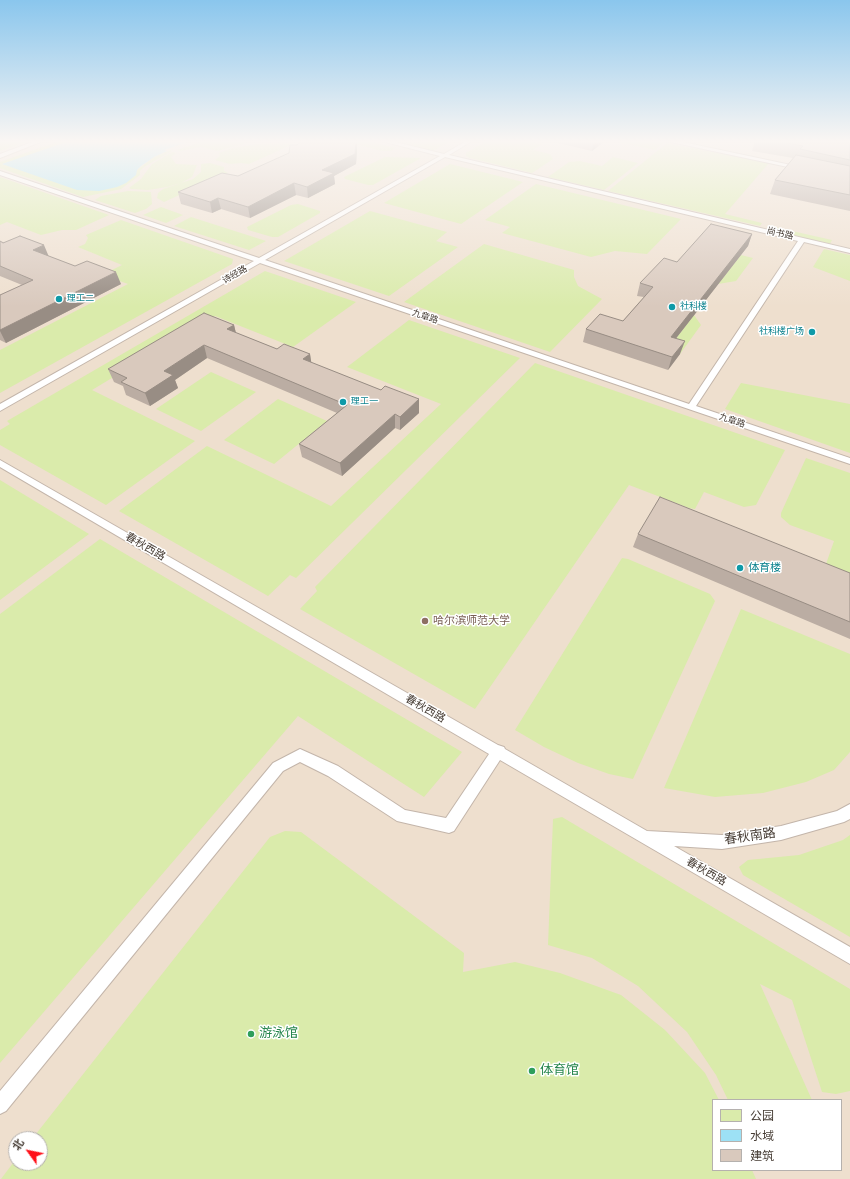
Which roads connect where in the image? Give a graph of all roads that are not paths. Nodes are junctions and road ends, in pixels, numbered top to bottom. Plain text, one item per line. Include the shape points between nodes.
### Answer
1 (68, 196) edge
2 (374, 196) edge
3 (615, 196) edge
4 (802, 240) junction
5 (850, 251) edge
6 (260, 261) junction
7 (691, 407) junction
8 (0, 408) edge
9 (850, 461) edge
10 (0, 463) edge
11 (499, 752) junction
12 (850, 811) edge
13 (647, 837) junction
14 (850, 956) edge
15 (0, 1105) edge

1 - 6 lane, 九章路
2 - 6 lane, 诗经路
3 - 4 lane, 尚书路
4 - 5 lane, 尚书路
4 - 7 lane
6 - 7 lane, 九章路
6 - 8 lane, 诗经路
7 - 9 lane, 九章路
10 - 11 lane, 春秋西路
11 - 13 lane, 春秋西路
11 - 15 lane via 449,826 402,816 333,771 300,755 278,767
12 - 13 lane, 春秋南路 via 839,817 781,833 722,842
13 - 14 lane, 春秋西路

